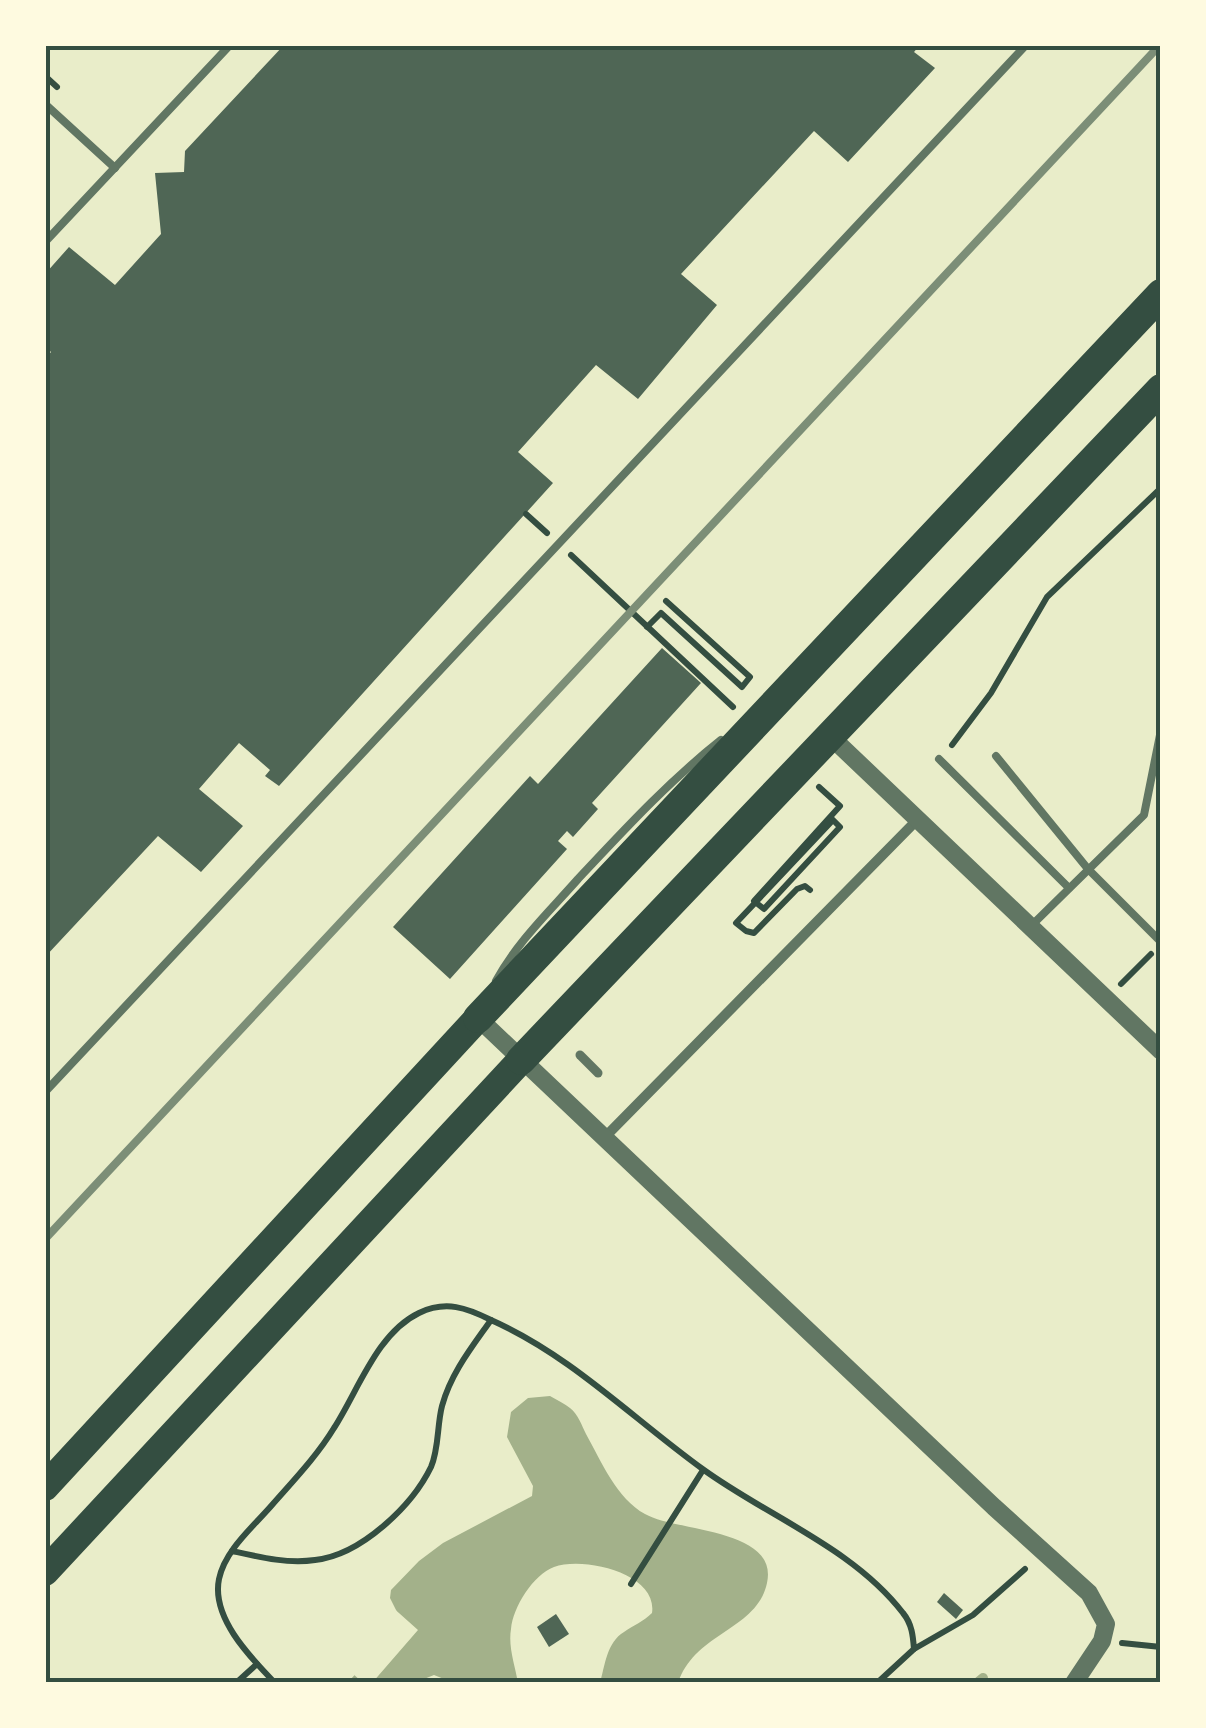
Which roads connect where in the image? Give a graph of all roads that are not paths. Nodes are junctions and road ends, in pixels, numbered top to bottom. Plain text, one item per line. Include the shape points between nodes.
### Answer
1 (230, 45) edge
2 (1026, 45) edge
3 (45, 104) edge
4 (115, 168) junction
5 (45, 242) edge
6 (1161, 294) edge
7 (1161, 390) edge
8 (1161, 412) edge
9 (1109, 444) junction
10 (1161, 730) edge
11 (829, 734) junction
12 (996, 756) dead end
13 (939, 760) road end
14 (918, 819) junction
15 (1088, 869) junction
16 (1069, 888) junction
17 (1032, 926) junction
18 (1161, 943) edge
19 (478, 1018) junction
20 (1161, 1051) edge
21 (580, 1056) dead end
22 (520, 1060) junction
23 (598, 1073) dead end
24 (45, 1092) edge
25 (606, 1136) junction
26 (45, 1486) edge
27 (45, 1572) edge
28 (1074, 1683) edge

1 - 4 lane
2 - 24 lane
3 - 4 lane
4 - 5 lane
6 - 19 highway
7 - 9 highway
8 - 9 highway
9 - 11 highway
10 - 15 lane via 1144,816
11 - 14 street
11 - 22 highway
12 - 15 lane
13 - 16 lane
14 - 17 street
14 - 25 street
15 - 16 lane
15 - 18 lane
16 - 17 lane
17 - 20 street
19 - 22 street
19 - 26 highway
21 - 23 street
22 - 25 street
22 - 27 highway
25 - 28 street via 1095,1602 1106,1624 1102,1641

